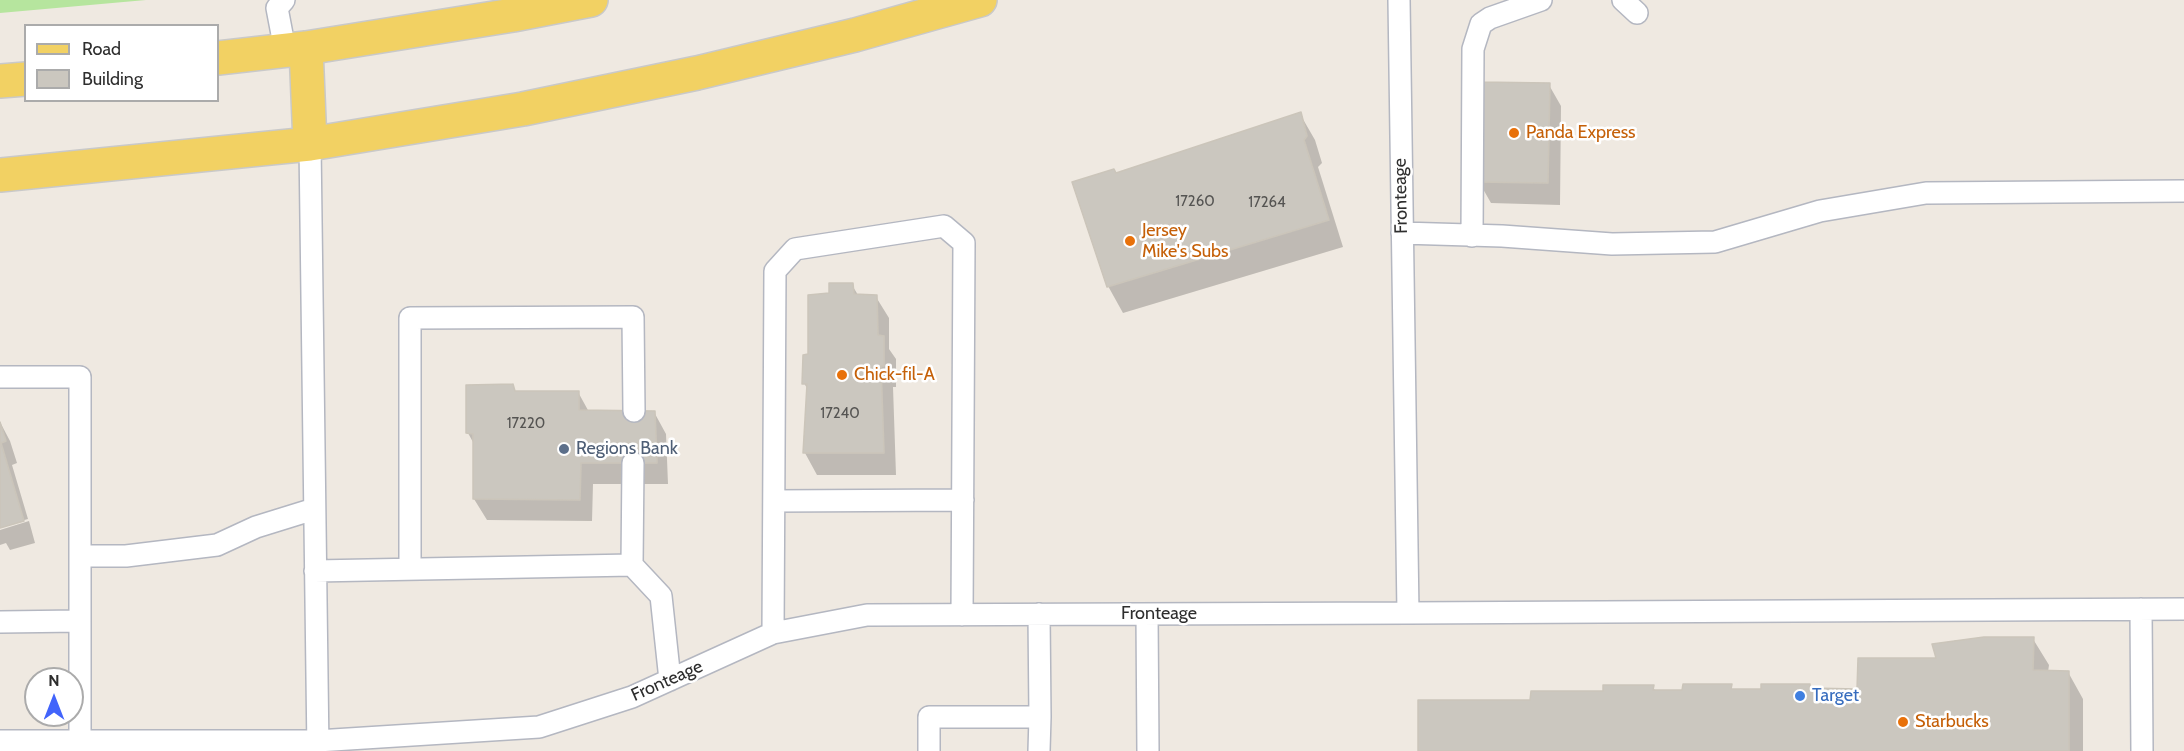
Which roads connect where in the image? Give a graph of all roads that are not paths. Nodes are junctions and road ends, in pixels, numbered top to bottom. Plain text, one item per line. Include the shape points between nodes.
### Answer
1 (591, 0) edge
2 (980, 0) edge
3 (1399, 0) edge
4 (1541, 0) edge
5 (275, 3) edge
6 (296, 49) junction
7 (219, 58) edge
8 (24, 79) edge
9 (0, 81) edge
10 (310, 144) junction
11 (0, 176) edge
12 (2184, 191) edge
13 (1402, 233) junction
14 (1472, 236) junction
15 (0, 377) edge
16 (634, 411) dead end
17 (633, 463) dead end
18 (963, 500) junction
19 (774, 501) junction
20 (314, 509) junction
21 (80, 556) junction
22 (633, 565) junction
23 (410, 568) junction
24 (315, 571) junction
25 (2141, 609) junction
26 (2184, 609) edge
27 (1408, 613) junction
28 (1039, 614) junction
29 (1147, 614) junction
30 (962, 615) junction
31 (80, 621) junction
32 (0, 622) edge
33 (773, 633) junction
34 (670, 680) junction
35 (1040, 717) junction
36 (0, 741) edge
37 (80, 741) junction
38 (224, 746) edge
39 (317, 746) edge
40 (929, 751) edge
41 (1039, 751) edge
42 (1148, 751) edge
43 (2142, 751) edge

1 - 6 main road
2 - 10 main road via 697,73 523,109
3 - 13 lane, Fronteage
4 - 14 lane via 1481,24 1473,49
5 - 6 lane
6 - 7 main road
6 - 10 main road
8 - 9 main road
10 - 11 main road
10 - 20 lane
12 - 14 lane via 1926,192 1820,211 1715,242 1612,244
13 - 14 lane
13 - 27 lane, Fronteage
15 - 21 lane via 80,377
16 - 23 lane via 633,317 410,318
17 - 22 lane
18 - 19 lane
18 - 19 lane via 964,243 944,226 795,249 776,271
18 - 30 lane
19 - 33 lane
20 - 21 lane via 256,527 217,545 126,556
20 - 24 lane
21 - 31 lane
22 - 23 lane
22 - 34 lane via 661,596
23 - 24 lane
24 - 39 lane
25 - 26 lane
25 - 27 lane
25 - 43 lane
27 - 29 lane, Fronteage
28 - 29 lane, Fronteage
28 - 30 lane, Fronteage
28 - 35 lane
29 - 42 lane
30 - 33 lane, Fronteage via 867,615
31 - 32 lane
31 - 37 lane
33 - 34 lane, Fronteage
34 - 39 lane, Fronteage via 633,698 539,727
35 - 40 lane via 929,717
35 - 41 lane
36 - 37 lane, Fronteage
37 - 38 lane, Fronteage
38 - 39 lane, Fronteage

